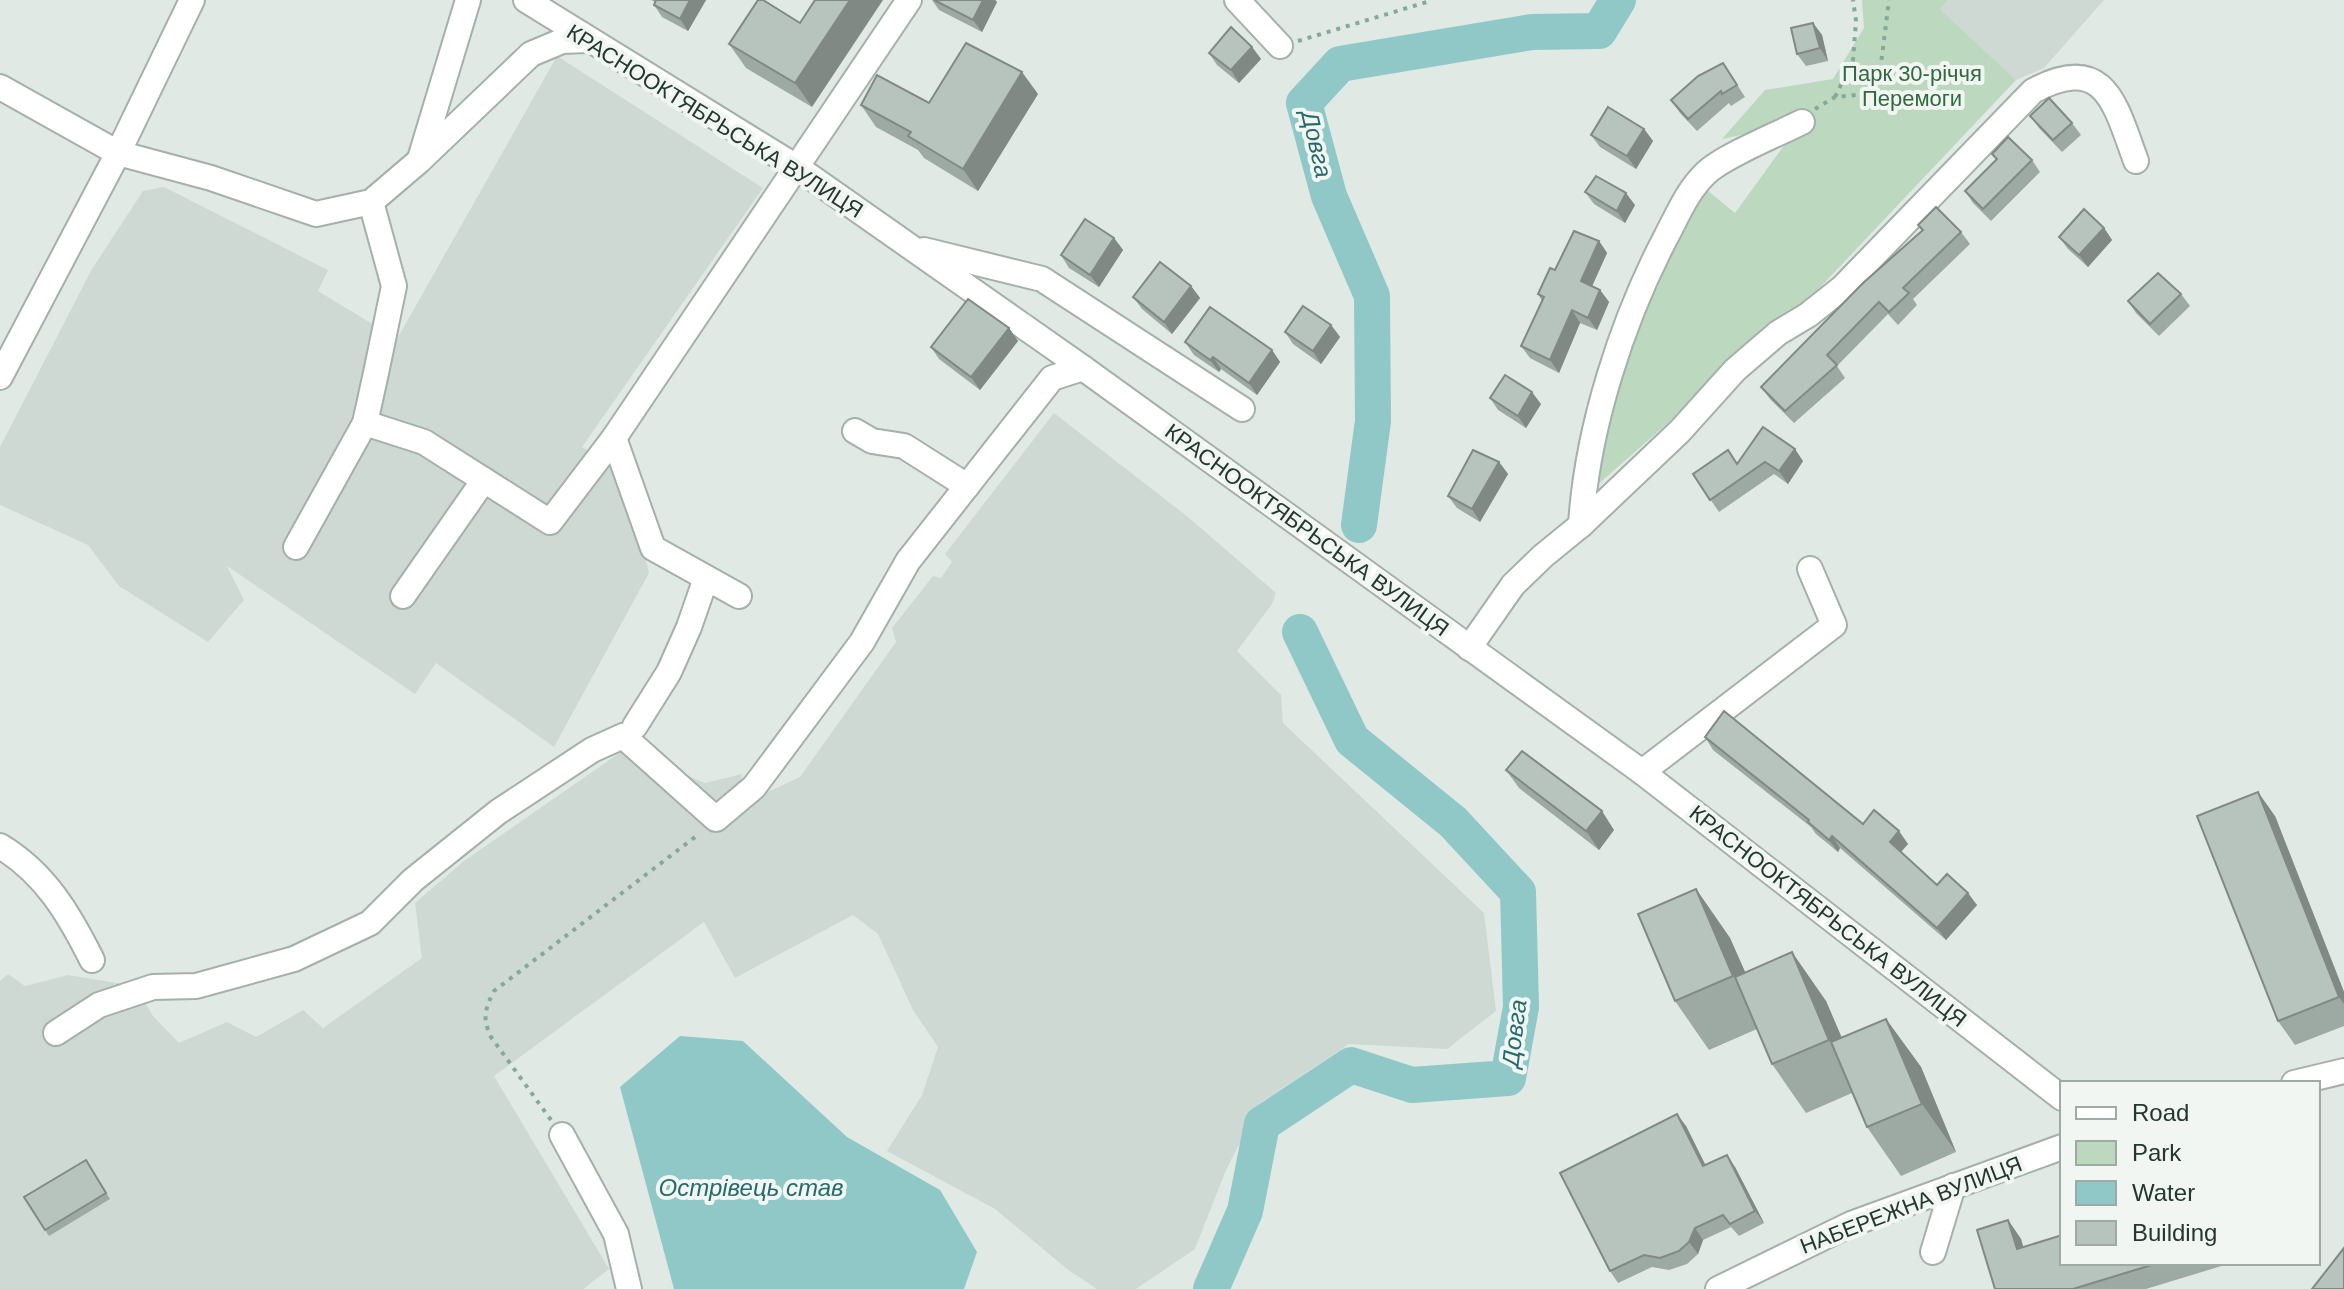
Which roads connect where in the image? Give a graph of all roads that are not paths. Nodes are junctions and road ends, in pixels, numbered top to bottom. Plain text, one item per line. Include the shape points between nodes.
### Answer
1 (192, 0) edge
2 (468, 0) edge
3 (526, 0) edge
4 (909, 0) edge
5 (1237, 0) edge
6 (588, 40) junction
7 (1280, 46) road end
8 (0, 87) edge
9 (1802, 122) road end
10 (118, 153) junction
11 (419, 161) junction
12 (2136, 161) dead end
13 (798, 168) junction
14 (371, 202) junction
15 (910, 247) junction
16 (1083, 368) junction
17 (0, 377) edge
18 (1242, 409) dead end
19 (365, 423) junction
20 (855, 431) dead end
21 (614, 438) junction
22 (484, 480) junction
23 (967, 486) junction
24 (1581, 525) junction
25 (296, 547) dead end
26 (1810, 569) dead end
27 (706, 578) junction
28 (403, 596) dead end
29 (739, 596) dead end
30 (1469, 648) junction
31 (635, 726) dead end
32 (1642, 772) junction
33 (0, 846) edge
34 (92, 960) dead end
35 (56, 1033) dead end
36 (2344, 1071) edge
37 (2302, 1081) edge
38 (2060, 1096) edge
39 (562, 1135) road end
40 (2060, 1148) edge
41 (1953, 1186) junction
42 (1933, 1252) dead end
43 (1758, 1280) edge
44 (629, 1289) edge
45 (1718, 1289) edge

1 - 10 street
2 - 11 street
3 - 6 street, КРАСНООКТЯБРЬСЬКА ВУЛИЦЯ
4 - 13 street
5 - 7 street
6 - 11 street via 562,41 531,54
6 - 13 street, КРАСНООКТЯБРЬСЬКА ВУЛИЦЯ
8 - 10 street
9 - 24 street via 1706,172 1685,199 1646,274 1611,375 1593,437
10 - 14 street via 316,214
10 - 17 street
11 - 14 street
12 - 24 street via 2115,104 2100,85 2080,76 2054,79 2033,91 1842,288 1735,370
13 - 15 street, КРАСНООКТЯБРЬСЬКА ВУЛИЦЯ
13 - 21 street
14 - 19 street via 394,286
15 - 16 street, КРАСНООКТЯБРЬСЬКА ВУЛИЦЯ
15 - 18 street via 1042,279
16 - 23 street via 1052,378
16 - 30 street, КРАСНООКТЯБРЬСЬКА ВУЛИЦЯ
19 - 22 street via 424,442
19 - 25 street
20 - 23 street via 872,441 904,446
21 - 22 street via 550,522
21 - 27 street via 653,548
22 - 28 street
23 - 35 street via 908,561 862,642 754,787 716,819 623,736 592,750 498,812 413,880 370,923 294,959 196,986 153,987 99,1005
24 - 30 street via 1513,585
26 - 32 street via 1834,625
27 - 29 street
27 - 31 street via 669,672
30 - 32 street, КРАСНООКТЯБРЬСЬКА ВУЛИЦЯ
32 - 38 street, КРАСНООКТЯБРЬСЬКА ВУЛИЦЯ
33 - 34 street via 24,861 68,912
36 - 37 street
39 - 44 street via 616,1234
40 - 41 street, НАБЕРЕЖНА ВУЛИЦЯ
41 - 42 street
41 - 43 street, НАБЕРЕЖНА ВУЛИЦЯ via 1851,1224
43 - 45 street, НАБЕРЕЖНА ВУЛИЦЯ

